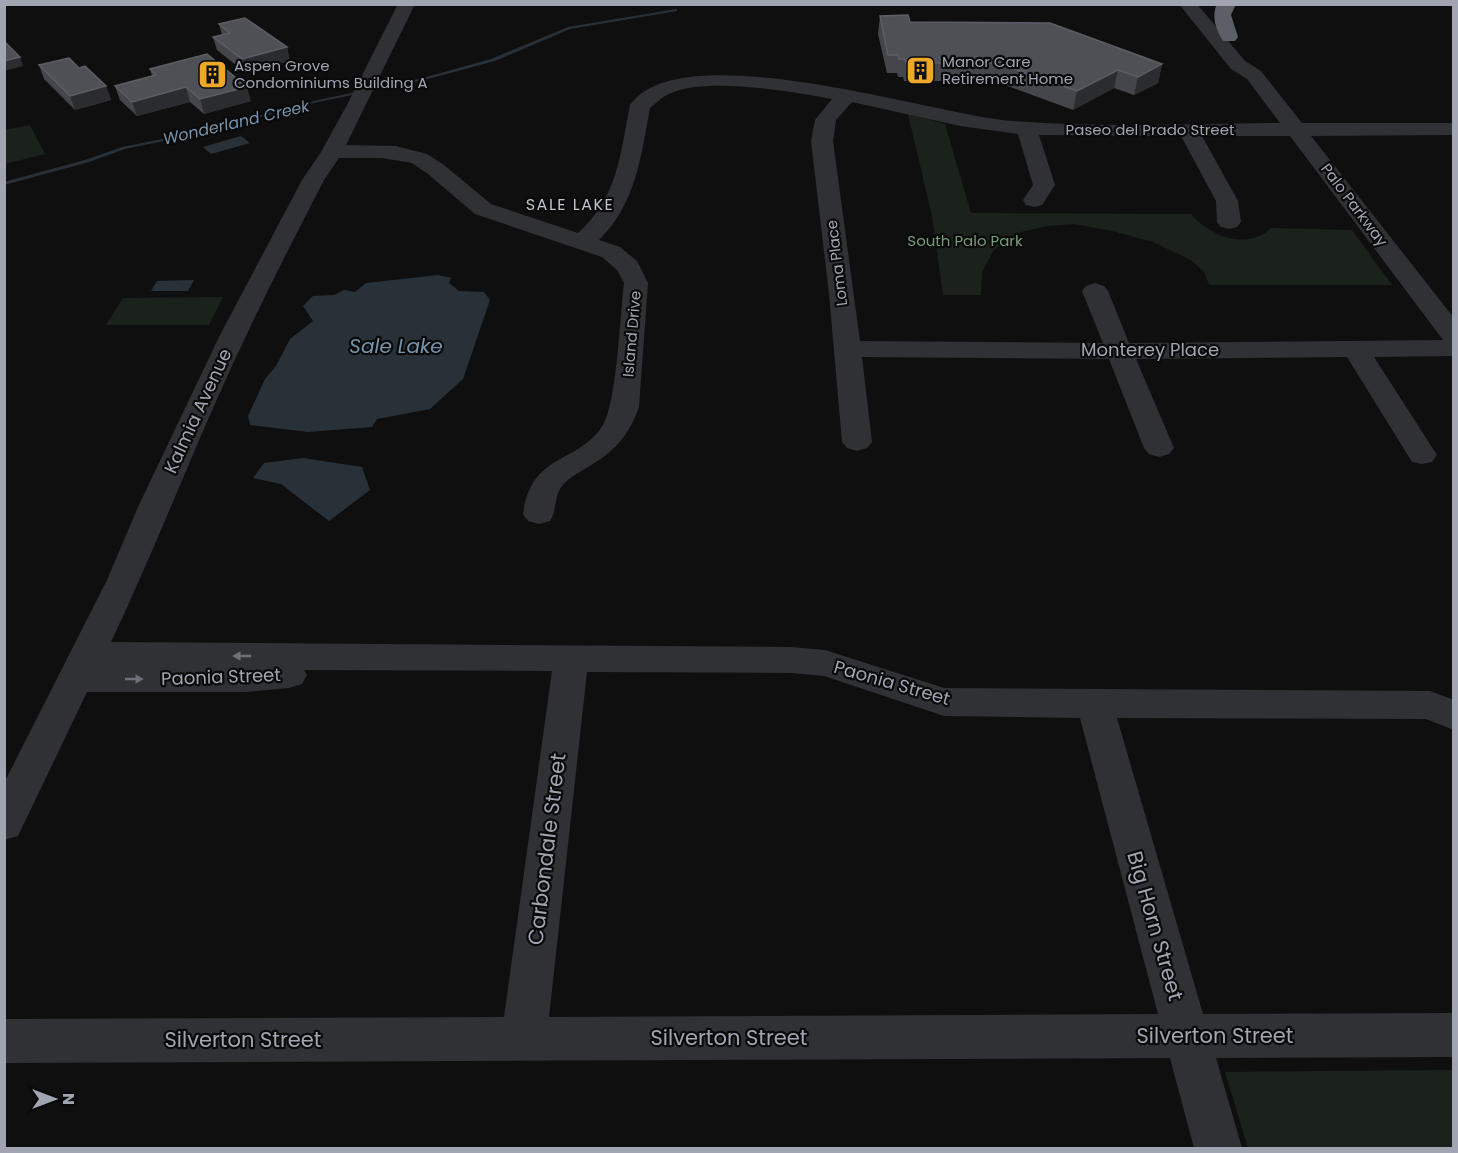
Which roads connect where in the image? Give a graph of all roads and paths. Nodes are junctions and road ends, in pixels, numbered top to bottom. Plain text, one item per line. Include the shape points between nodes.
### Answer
1 (407, 4) edge
2 (1187, 4) edge
3 (1202, 4) edge
4 (1228, 4) edge
5 (1229, 37) junction
6 (1254, 75) junction
7 (849, 95) junction
8 (1027, 129) junction
9 (1454, 129) edge
10 (1188, 130) junction
11 (1297, 130) junction
12 (332, 152) junction
13 (1034, 200) dead end
14 (1229, 222) dead end
15 (583, 242) junction
16 (1095, 291) dead end
17 (1454, 336) edge
18 (1454, 348) edge
19 (846, 349) junction
20 (1356, 349) junction
21 (1120, 351) junction
22 (857, 442) dead end
23 (1159, 448) dead end
24 (1422, 455) dead end
25 (539, 514) dead end
26 (571, 658) junction
27 (82, 667) junction
28 (1094, 703) junction
29 (1454, 716) edge
30 (4, 824) edge
31 (1454, 1035) edge
32 (1186, 1036) junction
33 (524, 1039) junction
34 (4, 1041) edge
35 (1218, 1149) edge

1 - 12 street, Kalmia Avenue
2 - 6 street, Palo Parkway via 1238,64
3 - 5 street, Palo Parkway
4 - 5 highway via 1222,15
5 - 6 street, Palo Parkway via 1253,66
6 - 11 street, Palo Parkway
7 - 8 street, Paseo del Prado Street via 962,120
7 - 15 street, Paseo del Prado Street via 722,81 659,89 640,105 611,211
7 - 19 street, Loma Place via 822,125
8 - 10 street, Paseo del Prado Street
8 - 13 street via 1044,185
9 - 11 street, Paseo del Prado Street
10 - 11 street, Paseo del Prado Street
10 - 14 street via 1227,201
11 - 17 street, Palo Parkway
12 - 15 street, Island Drive via 413,156 428,162 483,209
12 - 27 street, Kalmia Avenue via 313,180 233,335
15 - 25 street, Island Drive via 616,255 631,270 636,283 625,407 621,423 605,444 576,461 549,484 542,494
16 - 21 street
18 - 20 street, Monterey Place
19 - 21 street, Monterey Place
19 - 22 street, Loma Place
20 - 21 street, Monterey Place
20 - 24 street
21 - 23 street
26 - 27 street, Paonia Street via 364,658 268,677
26 - 28 street, Paonia Street via 792,660 825,663 944,702
26 - 33 street, Carbondale Street
27 - 30 street, Kalmia Avenue
28 - 29 street, Paonia Street via 1430,705
28 - 32 street, Big Horn Street
31 - 32 street, Silverton Street
32 - 33 street, Silverton Street
32 - 35 street, Big Horn Street
33 - 34 street, Silverton Street

